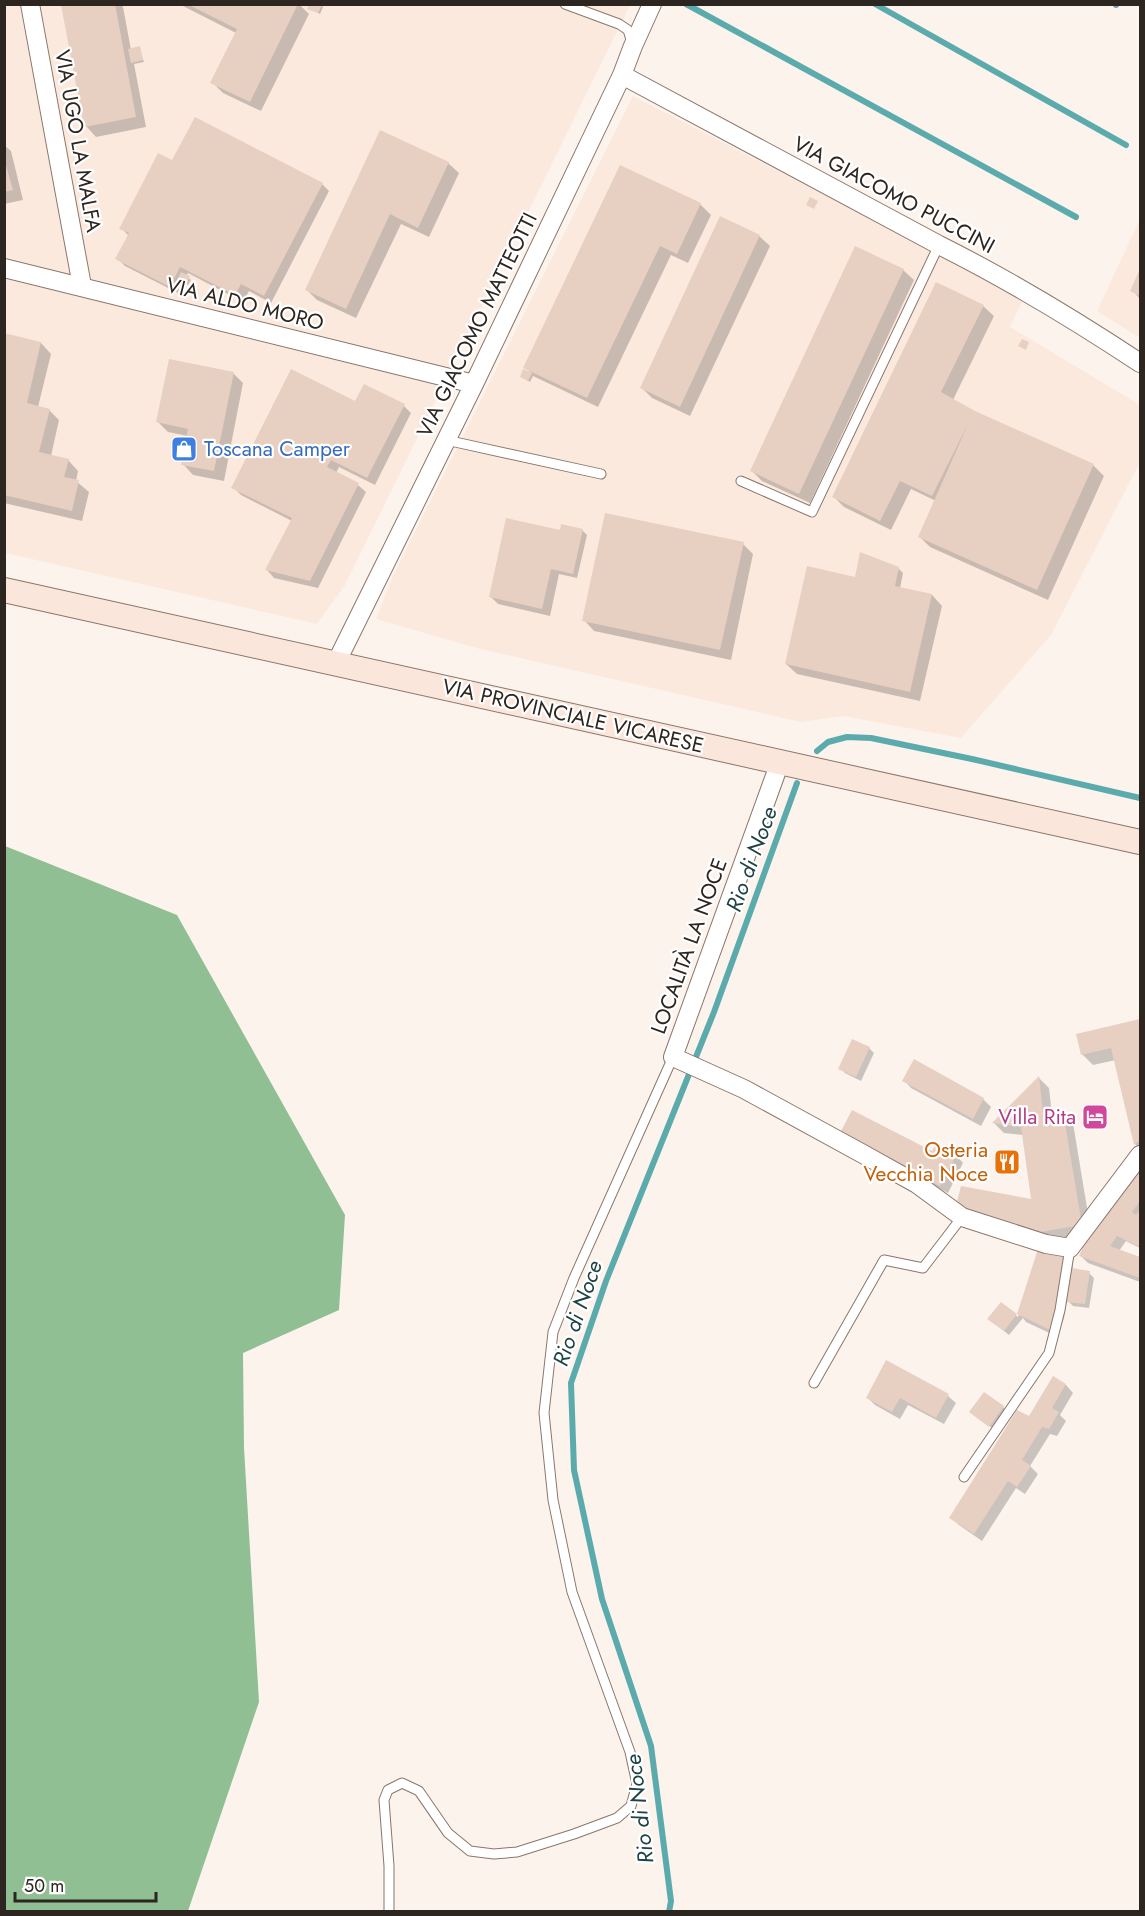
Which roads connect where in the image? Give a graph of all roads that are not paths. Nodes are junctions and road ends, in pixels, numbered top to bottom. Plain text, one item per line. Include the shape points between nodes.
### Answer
1 (30, 4) edge
2 (565, 4) edge
3 (652, 4) edge
4 (633, 46) junction
5 (622, 75) junction
6 (939, 245) junction
7 (4, 268) edge
8 (82, 286) junction
9 (1140, 363) edge
10 (474, 384) junction
11 (446, 440) junction
12 (601, 474) dead end
13 (741, 481) dead end
14 (4, 590) edge
15 (336, 663) junction
16 (780, 762) junction
17 (1140, 842) edge
18 (685, 1063) junction
19 (1140, 1155) edge
20 (962, 1217) junction
21 (1071, 1248) junction
22 (814, 1383) dead end
23 (964, 1477) dead end
24 (389, 1911) edge

1 - 8 street, VIA UGO LA MALFA
2 - 4 lane via 619,24 627,30
3 - 4 street, VIA GIACOMO MATTEOTTI
4 - 5 street, VIA GIACOMO MATTEOTTI
5 - 6 street, VIA GIACOMO PUCCINI
5 - 10 street, VIA GIACOMO MATTEOTTI
6 - 9 street, VIA GIACOMO PUCCINI via 1035,296
6 - 13 lane via 812,512
7 - 8 street, VIA ALDO MORO
8 - 10 street, VIA ALDO MORO
10 - 11 street, VIA GIACOMO MATTEOTTI
11 - 12 lane
11 - 15 street, VIA GIACOMO MATTEOTTI
14 - 15 main road, VIA PROVINCIALE VICARESE
15 - 16 main road, VIA PROVINCIALE VICARESE
16 - 17 main road, VIA PROVINCIALE VICARESE
16 - 18 street, LOCALITÀ LA NOCE
18 - 20 street via 744,1089 917,1184
18 - 24 lane via 574,1278 553,1332 544,1413 551,1490 572,1592 630,1752 637,1784 631,1806 617,1818 574,1834 517,1852 494,1854 470,1851 448,1833 419,1791 402,1784 388,1790 384,1800
19 - 21 street
20 - 21 street
20 - 22 lane via 923,1268 884,1260
21 - 23 lane via 1049,1353

